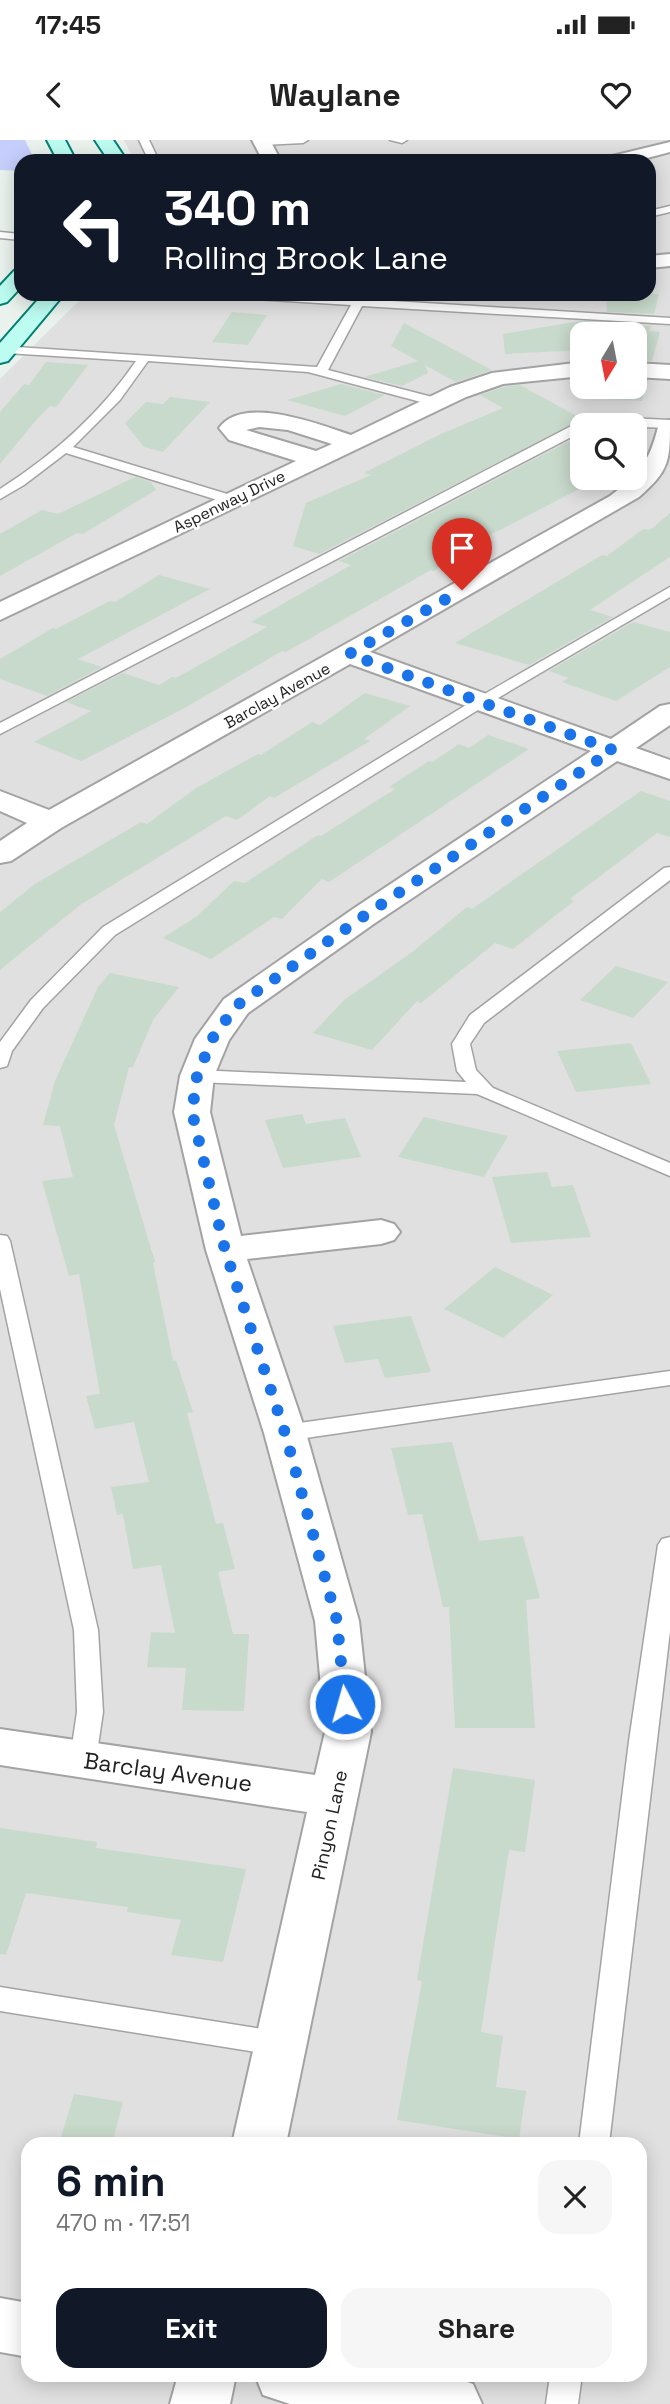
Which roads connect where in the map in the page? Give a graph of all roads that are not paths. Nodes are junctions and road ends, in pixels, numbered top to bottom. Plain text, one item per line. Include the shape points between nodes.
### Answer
1 (303, 140) edge
2 (395, 140) edge
3 (402, 140) edge
4 (262, 141) edge
5 (670, 147) edge
6 (642, 154) edge
7 (14, 283) edge
8 (0, 298) edge
9 (48, 301) edge
10 (341, 301) edge
11 (358, 302) junction
12 (670, 321) edge
13 (3, 353) edge
14 (144, 358) junction
15 (570, 370) edge
16 (321, 371) junction
17 (648, 371) edge
18 (670, 372) edge
19 (447, 397) junction
20 (647, 424) edge
21 (670, 426) edge
22 (570, 432) edge
23 (351, 442) junction
24 (62, 448) junction
25 (316, 459) junction
26 (0, 495) edge
27 (232, 499) junction
28 (670, 591) edge
29 (0, 612) edge
30 (349, 654) junction
31 (481, 702) junction
32 (670, 712) edge
33 (0, 729) edge
34 (613, 750) junction
35 (670, 770) edge
36 (0, 800) edge
37 (50, 822) junction
38 (0, 854) edge
39 (670, 872) edge
40 (0, 1062) edge
41 (197, 1076) junction
42 (480, 1088) junction
43 (670, 1170) edge
44 (381, 1232) dead end
45 (0, 1241) edge
46 (225, 1250) junction
47 (670, 1378) edge
48 (285, 1433) junction
49 (670, 1545) edge
50 (0, 1747) edge
51 (83, 1759) junction
52 (335, 1797) junction
53 (0, 1999) edge
54 (281, 2044) junction
55 (261, 2137) edge
56 (595, 2137) edge
57 (0, 2325) edge
58 (21, 2329) edge
59 (205, 2382) edge
60 (325, 2382) edge
61 (565, 2382) edge
62 (200, 2404) edge
63 (452, 2404) edge
64 (562, 2404) edge

1 - 4 lane
2 - 3 lane
5 - 6 street
7 - 8 main road
9 - 13 main road
10 - 11 lane
11 - 12 lane
11 - 16 lane
13 - 14 lane
14 - 16 lane
14 - 24 lane via 117,397
15 - 19 street, Aspenway Drive via 500,378
16 - 19 lane
17 - 18 street
19 - 23 street, Aspenway Drive
20 - 21 lane
21 - 30 street, Barclay Avenue via 663,458 646,481 619,501
22 - 33 lane
23 - 25 street, Aspenway Drive
23 - 25 street via 271,419 243,421 231,428 237,435
24 - 26 lane
24 - 27 lane
25 - 27 street, Aspenway Drive
27 - 29 street, Aspenway Drive
28 - 31 lane
30 - 31 street
30 - 37 street, Barclay Avenue
31 - 34 street
31 - 40 lane via 109,931 37,1004
32 - 34 street, Pinyon Lane
34 - 35 street
34 - 41 street, Pinyon Lane via 236,1006 212,1039
36 - 37 street
37 - 38 street, Barclay Avenue
39 - 42 lane via 477,1019 461,1044 467,1071
41 - 42 lane
41 - 46 street, Pinyon Lane via 192,1112
42 - 43 lane
44 - 46 street
45 - 51 lane via 86,1630 90,1712
46 - 48 street, Pinyon Lane
47 - 48 lane
48 - 52 street, Pinyon Lane via 337,1621 348,1732
49 - 56 lane
50 - 51 street, Barclay Avenue
51 - 52 street, Barclay Avenue
52 - 54 street, Pinyon Lane
53 - 54 lane
54 - 55 street, Pinyon Lane
57 - 58 street
59 - 62 street
60 - 63 street
61 - 64 lane

